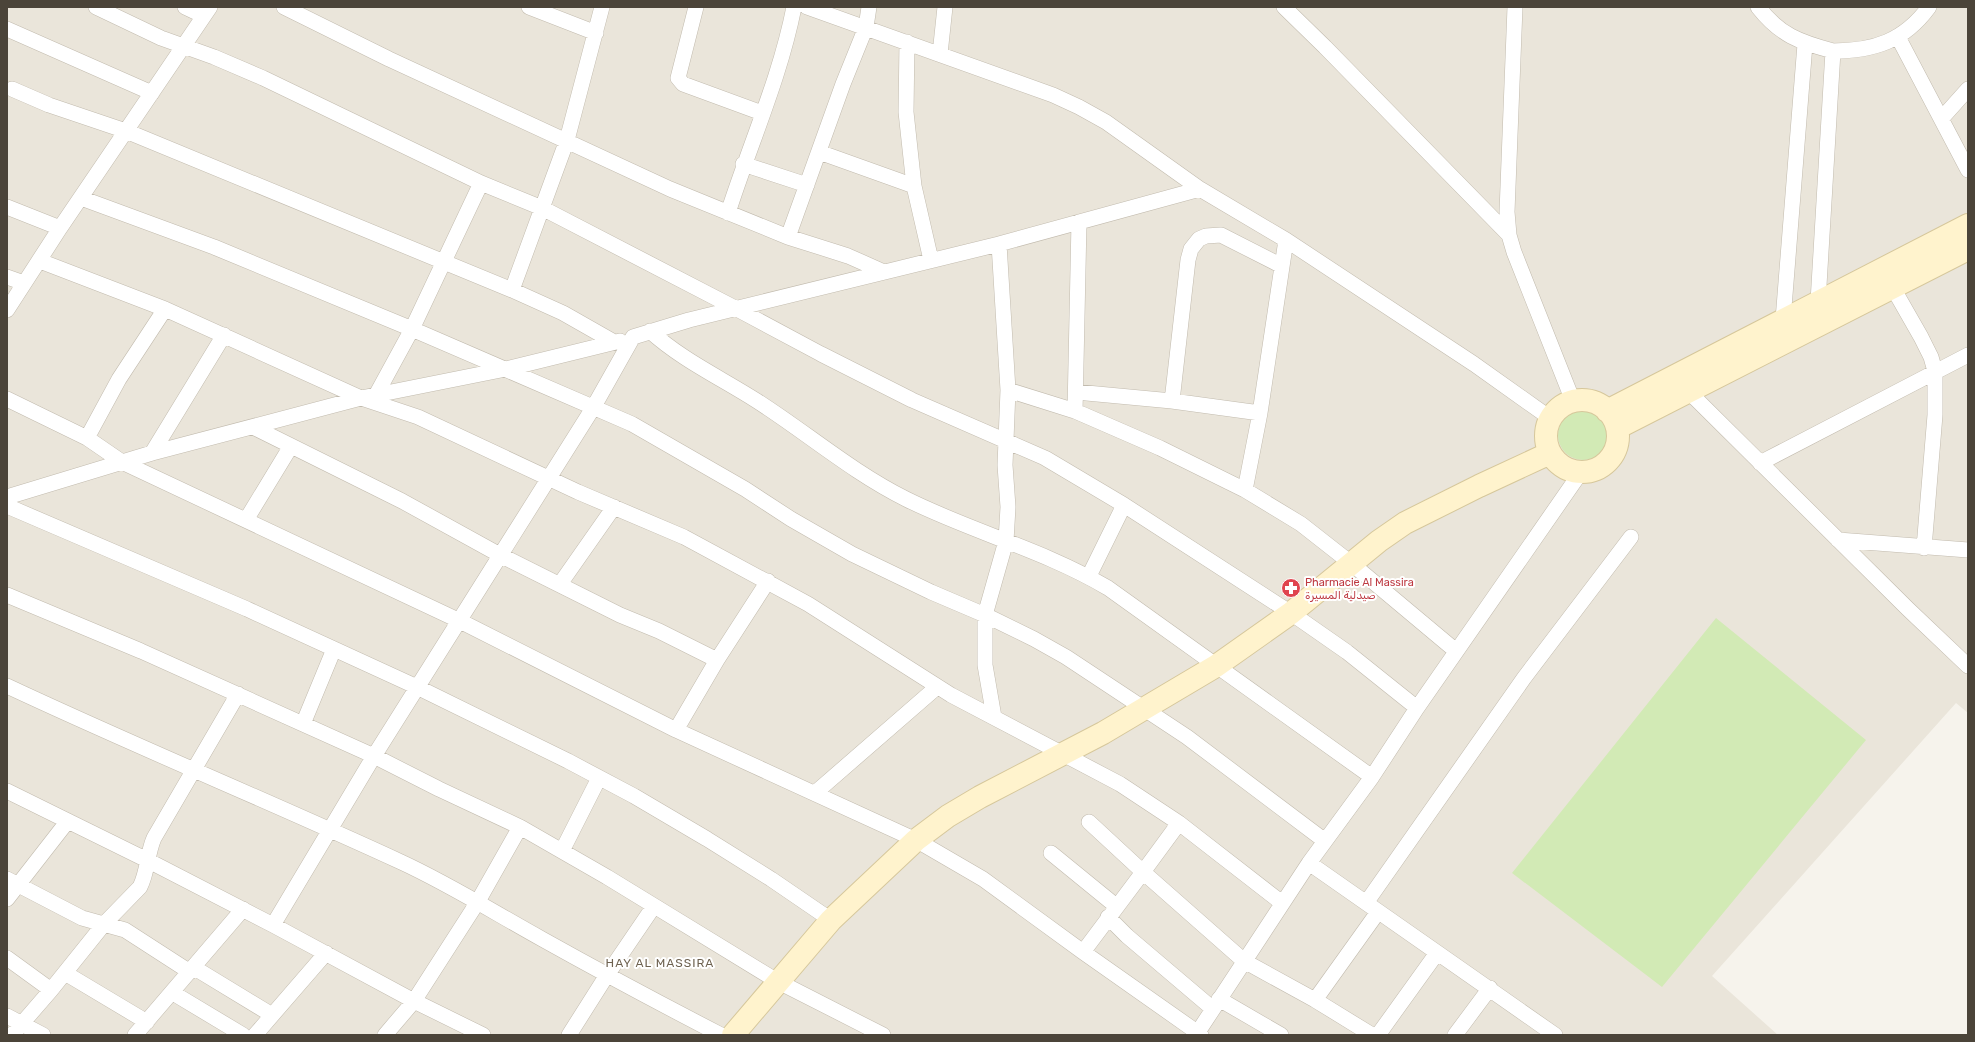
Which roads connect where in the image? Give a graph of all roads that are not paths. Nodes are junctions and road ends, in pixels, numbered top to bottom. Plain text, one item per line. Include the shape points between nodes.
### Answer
1 (96, 7) edge
2 (185, 7) edge
3 (284, 7) edge
4 (529, 7) edge
5 (602, 7) edge
6 (696, 7) edge
7 (794, 7) edge
8 (807, 7) edge
9 (869, 7) edge
10 (945, 7) edge
11 (1284, 7) edge
12 (1515, 7) edge
13 (1758, 7) edge
14 (1929, 7) edge
15 (207, 11) edge
16 (866, 28) junction
17 (7, 29) edge
18 (596, 33) junction
19 (1898, 37) junction
20 (907, 42) junction
21 (1805, 44) junction
22 (183, 47) junction
23 (1833, 51) junction
24 (940, 54) junction
25 (12, 89) dead end
26 (1968, 89) edge
27 (152, 93) junction
28 (762, 114) junction
29 (1942, 118) junction
30 (126, 131) junction
31 (567, 140) junction
32 (819, 152) junction
33 (743, 164) junction
34 (1968, 170) edge
35 (482, 183) junction
36 (807, 185) junction
37 (914, 186) junction
38 (1200, 188) junction
39 (81, 198) junction
40 (7, 207) edge
41 (542, 208) junction
42 (728, 213) junction
43 (1079, 222) junction
44 (1968, 225) edge
45 (60, 228) junction
46 (1509, 235) junction
47 (788, 237) junction
48 (1286, 240) junction
49 (999, 244) junction
50 (1968, 249) edge
51 (931, 260) junction
52 (40, 261) junction
53 (444, 262) junction
54 (1282, 266) junction
55 (884, 272) junction
56 (7, 277) edge
57 (24, 283) junction
58 (1892, 288) junction
59 (512, 290) junction
60 (1818, 302) junction
61 (165, 309) junction
62 (737, 309) junction
63 (7, 310) edge
64 (1783, 320) junction
65 (412, 329) junction
66 (650, 331) junction
67 (224, 335) junction
68 (633, 337) junction
69 (614, 342) junction
70 (1968, 354) edge
71 (506, 369) junction
72 (1935, 371) junction
73 (1008, 390) junction
74 (1076, 392) junction
75 (1689, 392) junction
76 (368, 397) junction
77 (7, 399) edge
78 (1172, 401) junction
79 (1573, 401) junction
80 (593, 408) junction
81 (1075, 411) junction
82 (1260, 412) junction
83 (1550, 418) junction
84 (1612, 419) junction
85 (253, 427) junction
86 (86, 438) junction
87 (1007, 440) junction
88 (291, 446) junction
89 (1550, 453) junction
90 (152, 454) junction
91 (122, 462) junction
92 (1760, 463) junction
93 (1580, 472) junction
94 (549, 478) junction
95 (1245, 490) junction
96 (7, 497) edge
97 (1124, 505) junction
98 (7, 506) edge
99 (614, 507) junction
100 (246, 520) junction
101 (1631, 537) dead end
102 (1006, 540) junction
103 (1838, 540) junction
104 (1924, 548) junction
105 (1968, 550) edge
106 (500, 555) junction
107 (1352, 564) junction
108 (1089, 576) junction
109 (768, 581) junction
110 (560, 584) junction
111 (7, 595) edge
112 (1291, 613) junction
113 (985, 615) junction
114 (460, 621) junction
115 (334, 649) junction
116 (1456, 651) junction
117 (717, 660) junction
118 (1216, 666) junction
119 (1968, 666) edge
120 (7, 686) edge
121 (417, 687) junction
122 (937, 687) junction
123 (238, 694) junction
124 (1417, 708) junction
125 (1146, 709) junction
126 (994, 717) junction
127 (303, 724) junction
128 (676, 730) junction
129 (1064, 754) junction
130 (374, 756) junction
131 (195, 770) junction
132 (1372, 777) junction
133 (599, 778) junction
134 (7, 791) edge
135 (815, 793) junction
136 (67, 822) junction
137 (1089, 822) dead end
138 (1179, 823) junction
139 (520, 827) junction
140 (330, 831) junction
141 (916, 840) junction
142 (1325, 841) junction
143 (562, 851) junction
144 (1051, 853) dead end
145 (147, 860) junction
146 (1309, 864) junction
147 (1143, 872) junction
148 (13, 882) edge
149 (7, 899) edge
150 (477, 903) junction
151 (1282, 903) junction
152 (1366, 903) junction
153 (654, 906) junction
154 (243, 909) junction
155 (1112, 912) junction
156 (1378, 912) junction
157 (831, 920) junction
158 (104, 924) junction
159 (274, 925) junction
160 (1083, 952) junction
161 (326, 953) junction
162 (1437, 953) junction
163 (7, 958) edge
164 (1244, 961) junction
165 (192, 969) junction
166 (65, 973) junction
167 (607, 975) junction
168 (777, 981) junction
169 (1490, 988) junction
170 (51, 990) junction
171 (173, 993) junction
172 (1315, 1000) junction
173 (414, 1001) junction
174 (1216, 1004) junction
175 (272, 1015) junction
176 (7, 1016) edge
177 (146, 1022) junction
178 (17, 1029) edge
179 (461, 1030) edge
180 (1463, 1032) edge
181 (1198, 1034) edge
182 (43, 1035) edge
183 (136, 1035) edge
184 (243, 1035) edge
185 (255, 1035) edge
186 (385, 1035) edge
187 (483, 1035) edge
188 (569, 1035) edge
189 (721, 1035) edge
190 (733, 1035) edge
191 (883, 1035) edge
192 (1281, 1035) edge
193 (1372, 1035) edge
194 (1378, 1035) edge
195 (1555, 1035) edge

1 - 22 street
2 - 15 street
3 - 31 street via 403,66
4 - 18 street
5 - 18 street
6 - 28 street via 678,78 683,84
7 - 28 street via 779,70
8 - 16 street
9 - 16 street
10 - 24 street
11 - 46 street
12 - 46 street via 1507,212
13 - 21 street via 1771,23
14 - 19 street via 1918,22
15 - 22 street
16 - 20 street
16 - 32 street
17 - 27 street
18 - 31 street
19 - 23 street via 1876,46 1853,51
19 - 29 street
20 - 24 street
20 - 37 street via 906,112
21 - 23 street
21 - 64 street
22 - 27 street
22 - 35 street via 263,78
23 - 60 street
24 - 38 street via 1079,107 1106,122
25 - 30 street
26 - 29 street
27 - 30 street
28 - 33 street
29 - 34 street
30 - 39 street
30 - 53 street
31 - 41 street
31 - 42 street via 670,189
32 - 36 street
32 - 37 street
33 - 36 street
33 - 42 street
35 - 41 street
35 - 53 street
36 - 47 street
37 - 51 street
38 - 43 street
38 - 48 street
39 - 45 street
39 - 65 street via 214,247
40 - 45 street
41 - 59 street
41 - 62 street
42 - 47 street
43 - 49 street
43 - 74 street
44 - 60 street
45 - 52 street
46 - 79 street via 1521,273
47 - 55 street via 848,256
48 - 54 street
48 - 83 street via 1474,364
49 - 51 street
49 - 73 street
50 - 58 street
51 - 55 street
52 - 57 street
52 - 61 street
53 - 59 street
53 - 65 street
54 - 78 street via 1221,235 1206,236 1195,242 1188,260
54 - 82 street
55 - 62 street
56 - 57 street
57 - 63 street
58 - 72 street via 1921,337
58 - 75 street
59 - 69 street via 563,313
60 - 64 street
61 - 67 street
61 - 86 street via 119,379
62 - 66 street
62 - 87 street via 912,400
64 - 84 street
65 - 71 street
65 - 76 street
66 - 68 street
66 - 102 street via 680,354 757,401 878,483 912,502
67 - 76 street
67 - 90 street
68 - 69 street
68 - 80 street
69 - 71 street
70 - 72 street
71 - 76 street
71 - 80 street
72 - 92 street
72 - 104 street via 1935,415
73 - 81 street
73 - 87 street
74 - 78 street
74 - 81 street
75 - 84 street
75 - 92 street
76 - 85 street
76 - 94 street via 418,417
77 - 86 street
78 - 82 street
79 - 83 street via 1563,405
79 - 84 street via 1591,402
80 - 94 street
80 - 113 street via 632,424 670,444 852,554
81 - 95 street via 1160,448
82 - 95 street
83 - 89 street via 1546,432 1546,443
84 - 93 street via 1618,438 1610,459 1602,466
85 - 88 street
85 - 90 street
86 - 91 street
87 - 97 street via 1045,458
87 - 102 street
88 - 100 street
88 - 106 street via 402,501
89 - 93 street via 1558,464
89 - 107 street via 1405,523
90 - 91 street
91 - 96 street
91 - 100 street
92 - 103 street
93 - 116 street
94 - 99 street
94 - 106 street
95 - 107 street via 1301,524
97 - 108 street
97 - 112 street
98 - 115 street via 139,561
99 - 109 street via 684,537
99 - 110 street
100 - 114 street
101 - 152 street via 1524,678
102 - 108 street
102 - 113 street
103 - 104 street
103 - 119 street
104 - 105 street
106 - 110 street
106 - 114 street
107 - 112 street
107 - 116 street
108 - 118 street
109 - 117 street
109 - 122 street
110 - 117 street
111 - 123 street
112 - 118 street
112 - 124 street via 1347,652
113 - 125 street via 1040,642
113 - 126 street via 985,665
114 - 121 street
114 - 128 street
115 - 121 street
115 - 127 street
116 - 124 street
117 - 128 street
118 - 125 street
118 - 132 street
120 - 131 street via 82,722
121 - 130 street
121 - 133 street
122 - 126 street
122 - 135 street
123 - 127 street
123 - 131 street
124 - 132 street
125 - 129 street
125 - 142 street
126 - 129 street
127 - 130 street
128 - 135 street
129 - 138 street via 1120,784
129 - 141 street via 980,797 948,816
130 - 139 street
130 - 140 street
131 - 140 street
131 - 145 street via 154,838
132 - 142 street
133 - 143 street
133 - 157 street via 707,839
134 - 136 street
135 - 141 street
136 - 145 street
136 - 148 street
137 - 147 street
138 - 147 street
138 - 151 street
139 - 143 street
139 - 150 street
140 - 150 street via 403,863
140 - 159 street
141 - 157 street
141 - 160 street via 983,879
142 - 146 street
143 - 153 street
144 - 155 street
145 - 154 street
145 - 158 street via 140,887
146 - 151 street
146 - 152 street
147 - 155 street
147 - 164 street
148 - 149 street
148 - 158 street via 82,918
150 - 167 street
150 - 173 street
151 - 164 street
152 - 156 street
153 - 167 street
153 - 168 street
154 - 159 street
154 - 165 street
155 - 160 street
155 - 174 street via 1127,936
156 - 162 street
156 - 172 street
157 - 168 street
158 - 165 street via 125,930
158 - 166 street
159 - 161 street
160 - 181 street
161 - 173 street
161 - 175 street
162 - 169 street
162 - 194 street
163 - 170 street
164 - 172 street
164 - 174 street
165 - 171 street
165 - 175 street
166 - 170 street
166 - 177 street
167 - 188 street
167 - 189 street
168 - 190 street
168 - 191 street
169 - 180 street
169 - 195 street
170 - 178 street
171 - 177 street
171 - 184 street
172 - 193 street
173 - 179 street
173 - 186 street
174 - 181 street
174 - 192 street
175 - 185 street
176 - 178 street
177 - 183 street
178 - 182 street
179 - 187 street

